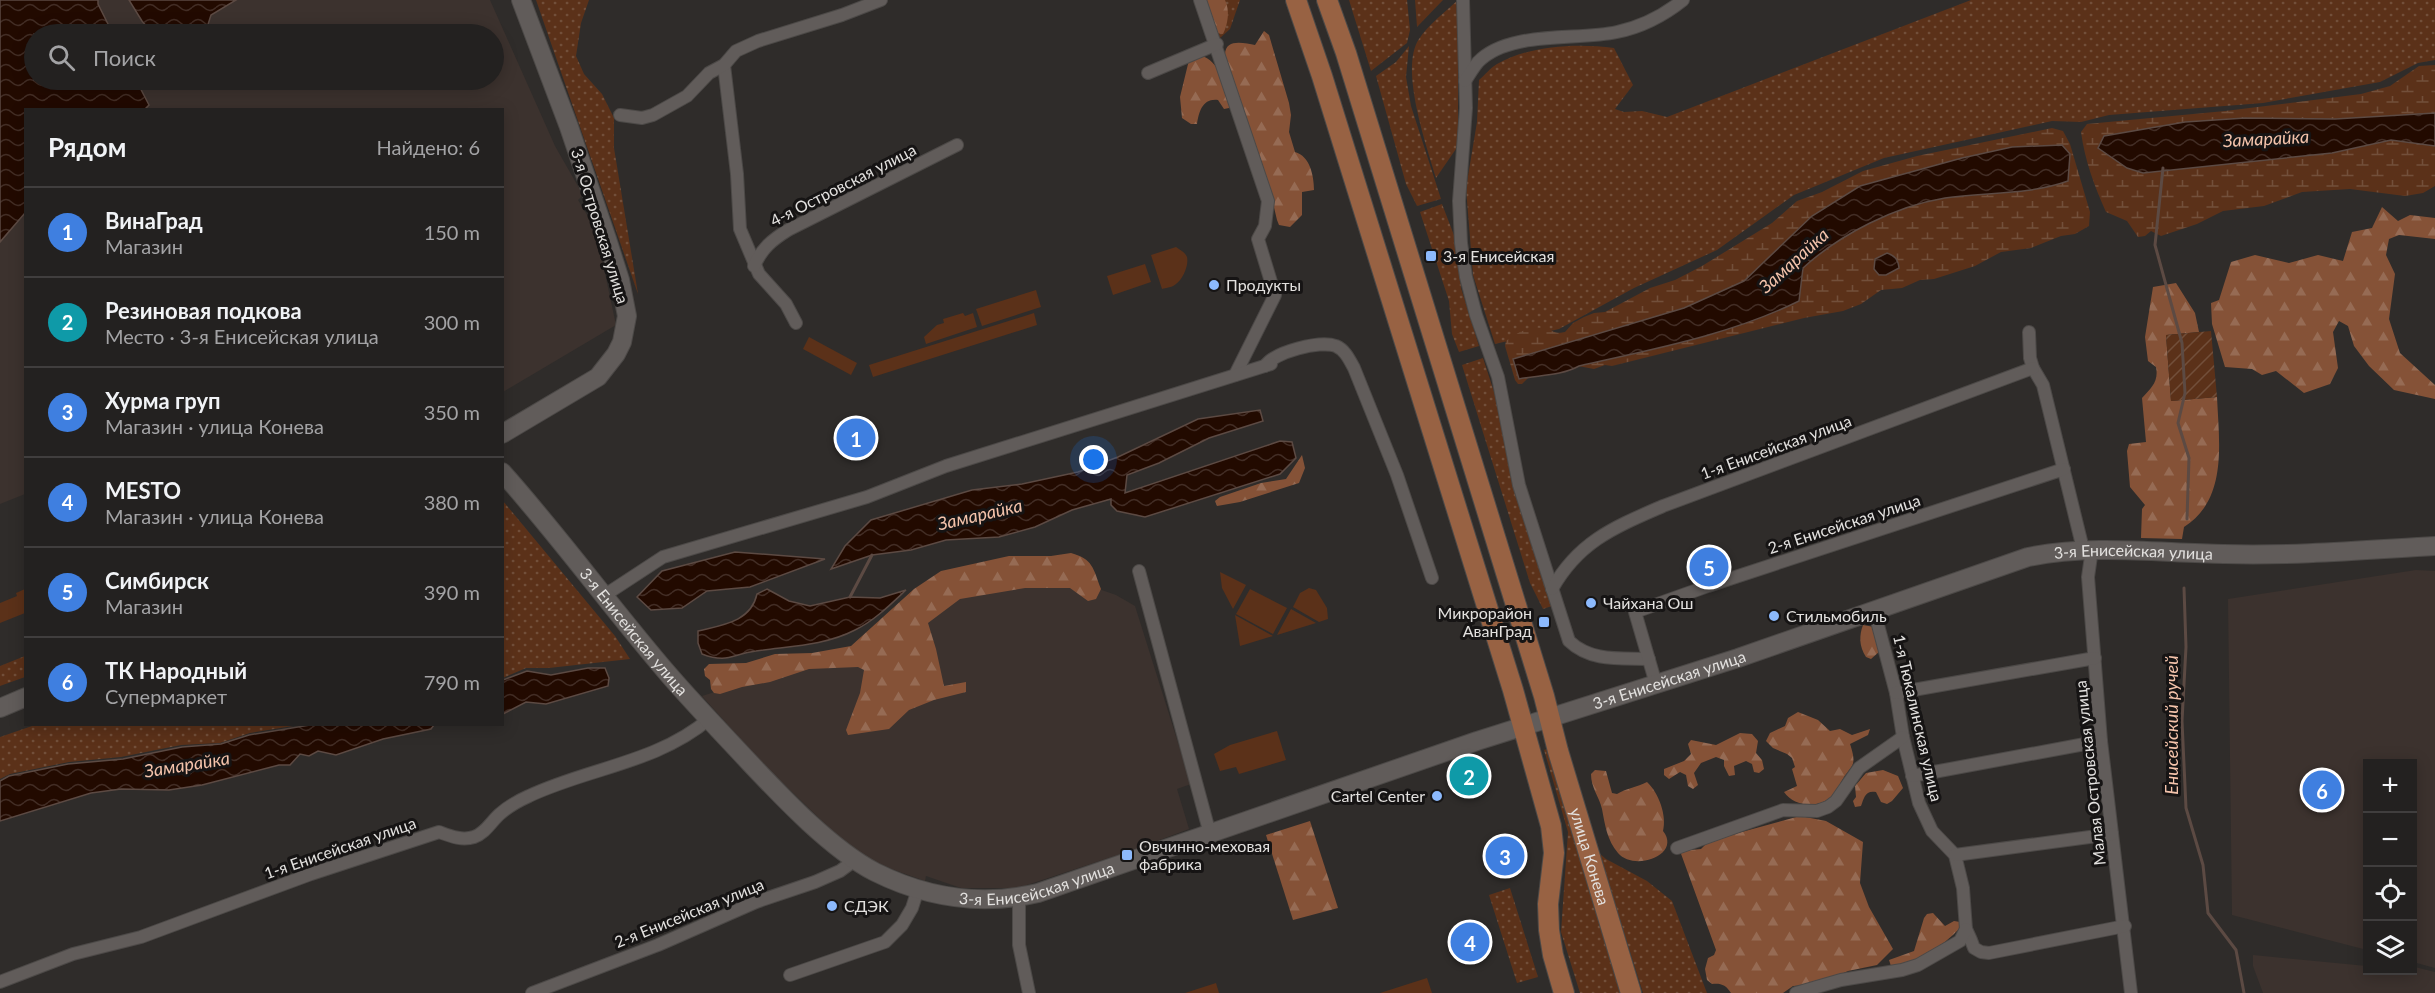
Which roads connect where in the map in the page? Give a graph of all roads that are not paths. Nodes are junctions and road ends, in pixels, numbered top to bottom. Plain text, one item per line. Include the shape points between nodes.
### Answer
1 (521, 0) edge
2 (881, 0) edge
3 (1200, 0) edge
4 (1296, 0) edge
5 (1327, 0) edge
6 (1463, 0) edge
7 (1683, 0) edge
8 (1217, 44) junction
9 (724, 65) junction
10 (1148, 73) dead end
11 (1464, 82) junction
12 (620, 115) dead end
13 (957, 145) dead end
14 (754, 266) junction
15 (796, 323) dead end
16 (2029, 332) dead end
17 (2033, 368) junction
18 (1235, 375) junction
19 (504, 433) edge
20 (2064, 469) junction
21 (504, 474) edge
22 (2435, 546) edge
23 (2088, 549) junction
24 (1139, 571) dead end
25 (1432, 578) dead end
26 (1552, 589) junction
27 (605, 595) junction
28 (1874, 610) junction
29 (2095, 658) junction
30 (1649, 659) junction
31 (1656, 684) junction
32 (1896, 693) junction
33 (24, 699) edge
34 (0, 708) edge
35 (1550, 718) junction
36 (709, 719) junction
37 (1524, 726) junction
38 (1903, 737) junction
39 (2101, 741) junction
40 (1912, 776) junction
41 (1210, 834) junction
42 (2112, 834) junction
43 (1677, 848) dead end
44 (1955, 855) junction
45 (855, 860) junction
46 (918, 889) junction
47 (1019, 897) junction
48 (2125, 926) junction
49 (1966, 929) junction
50 (790, 975) dead end
51 (0, 982) edge
52 (532, 993) edge
53 (1029, 993) edge
54 (1564, 993) edge
55 (1631, 993) edge
56 (1796, 993) edge
57 (2131, 993) edge

1 - 19 street, 3-я Островская улица via 570,127 620,280 627,316 616,354 597,377
2 - 9 street via 758,41 736,51
3 - 8 street
4 - 37 main road, улица Конева
5 - 35 main road, улица Конева
6 - 11 street
7 - 11 street via 1646,23 1617,32 1552,37 1495,51 1479,62
8 - 10 street
8 - 18 street via 1268,201 1265,226 1258,239 1275,295
9 - 12 street via 672,106 642,118
9 - 14 street via 740,229
11 - 26 street via 1466,108 1459,201 1466,277 1498,377 1519,485
13 - 14 street, 4-я Островская улица via 772,239
14 - 15 street via 786,304
16 - 17 street, Малая Островская улица
17 - 20 street, Малая Островская улица via 2043,385
17 - 26 street, 1-я Енисейская улица via 1623,523 1585,548 1560,574
18 - 25 street via 1313,345 1327,344 1344,352 1397,475
18 - 27 street via 946,466 867,497 663,556
20 - 23 street, Малая Островская улица
20 - 30 street, 2-я Енисейская улица via 1635,612
21 - 27 street, 3-я Енисейская улица
22 - 23 street, 3-я Енисейская улица via 2261,555
23 - 28 street, 3-я Енисейская улица via 2028,557
23 - 29 street, Малая Островская улица
24 - 41 street
26 - 30 street via 1564,630 1578,650 1600,657
27 - 36 street, 3-я Енисейская улица
28 - 31 street, 3-я Енисейская улица
28 - 32 street, 1-я Тюкалинская улица
29 - 32 street
29 - 39 street, Малая Островская улица
30 - 31 street
31 - 35 street, 3-я Енисейская улица
32 - 38 street, 1-я Тюкалинская улица
33 - 34 street
35 - 37 street, 3-я Енисейская улица
35 - 55 main road, улица Конева
36 - 45 street, 3-я Енисейская улица via 780,795
36 - 51 street, 1-я Енисейская улица via 670,746 530,796 500,813 476,837 454,838 439,832 141,937 73,954
37 - 41 street, 3-я Енисейская улица
37 - 54 main road, улица Конева via 1551,826 1554,853 1549,930
38 - 40 street, 1-я Тюкалинская улица
38 - 43 street via 1859,768 1828,807 1817,811 1784,810
39 - 40 street
39 - 42 street, Малая Островская улица
40 - 44 street, 1-я Тюкалинская улица via 1928,825
41 - 47 street, 3-я Енисейская улица
42 - 44 street
42 - 48 street, Малая Островская улица
44 - 49 street via 1963,888
45 - 46 street, 3-я Енисейская улица
45 - 52 street, 2-я Енисейская улица via 816,882 756,902
46 - 47 street, 3-я Енисейская улица via 976,901
46 - 50 street via 902,925 885,942
47 - 53 street via 1019,945
48 - 49 street via 1989,953 1974,948
48 - 57 street, Малая Островская улица
49 - 56 street via 1960,941 1918,965

